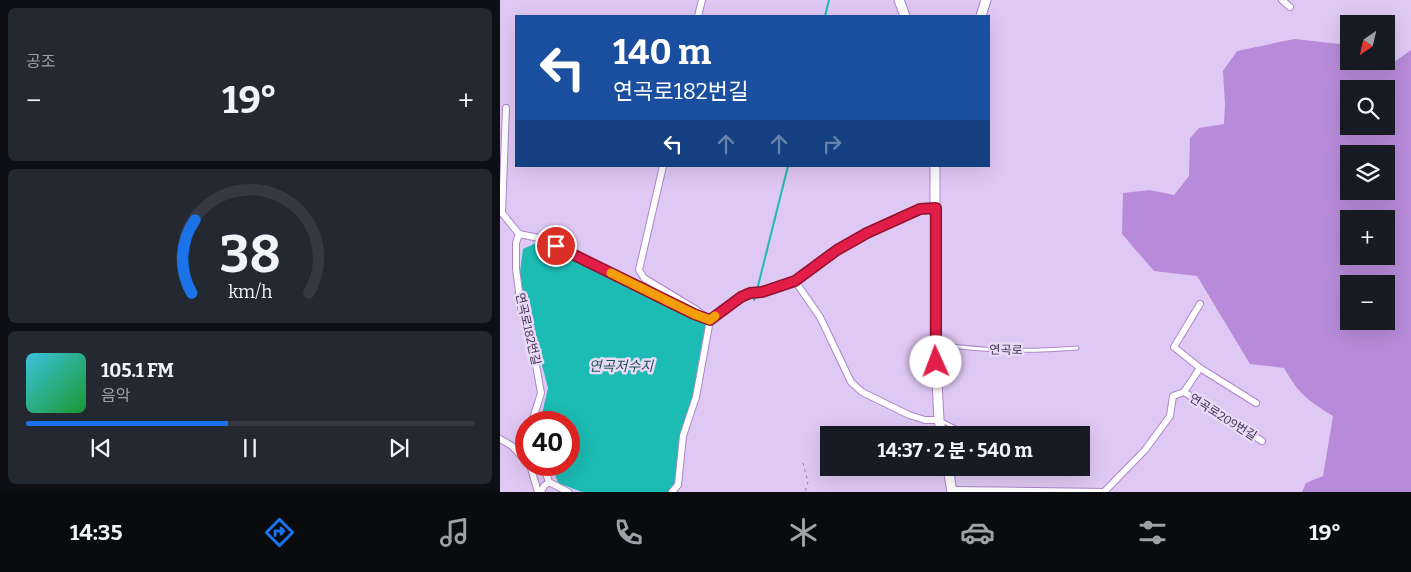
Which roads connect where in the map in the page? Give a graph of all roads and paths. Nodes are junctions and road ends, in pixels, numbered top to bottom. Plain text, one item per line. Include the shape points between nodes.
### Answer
1 (702, 0) edge
2 (900, 0) edge
3 (986, 0) edge
4 (1282, 0) edge
5 (1290, 7) dead end
6 (698, 15) edge
7 (905, 15) edge
8 (981, 15) edge
9 (506, 108) dead end
10 (663, 167) edge
11 (935, 167) edge
12 (936, 208) junction
13 (519, 234) junction
14 (795, 281) junction
15 (1200, 304) dead end
16 (710, 320) junction
17 (935, 344) junction
18 (1077, 348) dead end
19 (1200, 368) junction
20 (1184, 392) junction
21 (1256, 403) dead end
22 (535, 411) edge
23 (939, 420) junction
24 (940, 426) edge
25 (951, 426) edge
26 (500, 439) edge
27 (1262, 441) dead end
28 (515, 449) edge
29 (803, 463) dead end
30 (534, 476) edge
31 (546, 476) edge
32 (949, 476) edge
33 (548, 482) junction
34 (952, 491) edge
35 (540, 492) edge
36 (568, 492) edge
37 (672, 492) edge
38 (805, 492) edge

1 - 6 street
2 - 7 street
3 - 8 street
4 - 5 street
9 - 13 street via 502,214
10 - 16 street via 639,270 644,278
11 - 12 street
12 - 14 street via 920,209 867,233
12 - 17 street
13 - 16 street via 539,238
13 - 22 street, 연곡로182번길 via 516,269 522,314 530,331 541,393
14 - 16 street via 741,297
14 - 23 street via 820,317 851,382 862,392 909,415
15 - 19 street via 1174,347
16 - 37 street via 696,397 683,436 678,485
17 - 18 lane, 연곡로 via 976,350
17 - 23 street
19 - 20 street, 연곡로209번길
19 - 21 street
20 - 27 street, 연곡로209번길
20 - 34 street, 연곡로209번길 via 1173,396 1170,416 1145,450 1104,492
23 - 24 street
23 - 25 lane
26 - 28 street
29 - 38 path via 808,482
30 - 35 street
31 - 33 street
32 - 34 street
33 - 35 street
33 - 36 street

